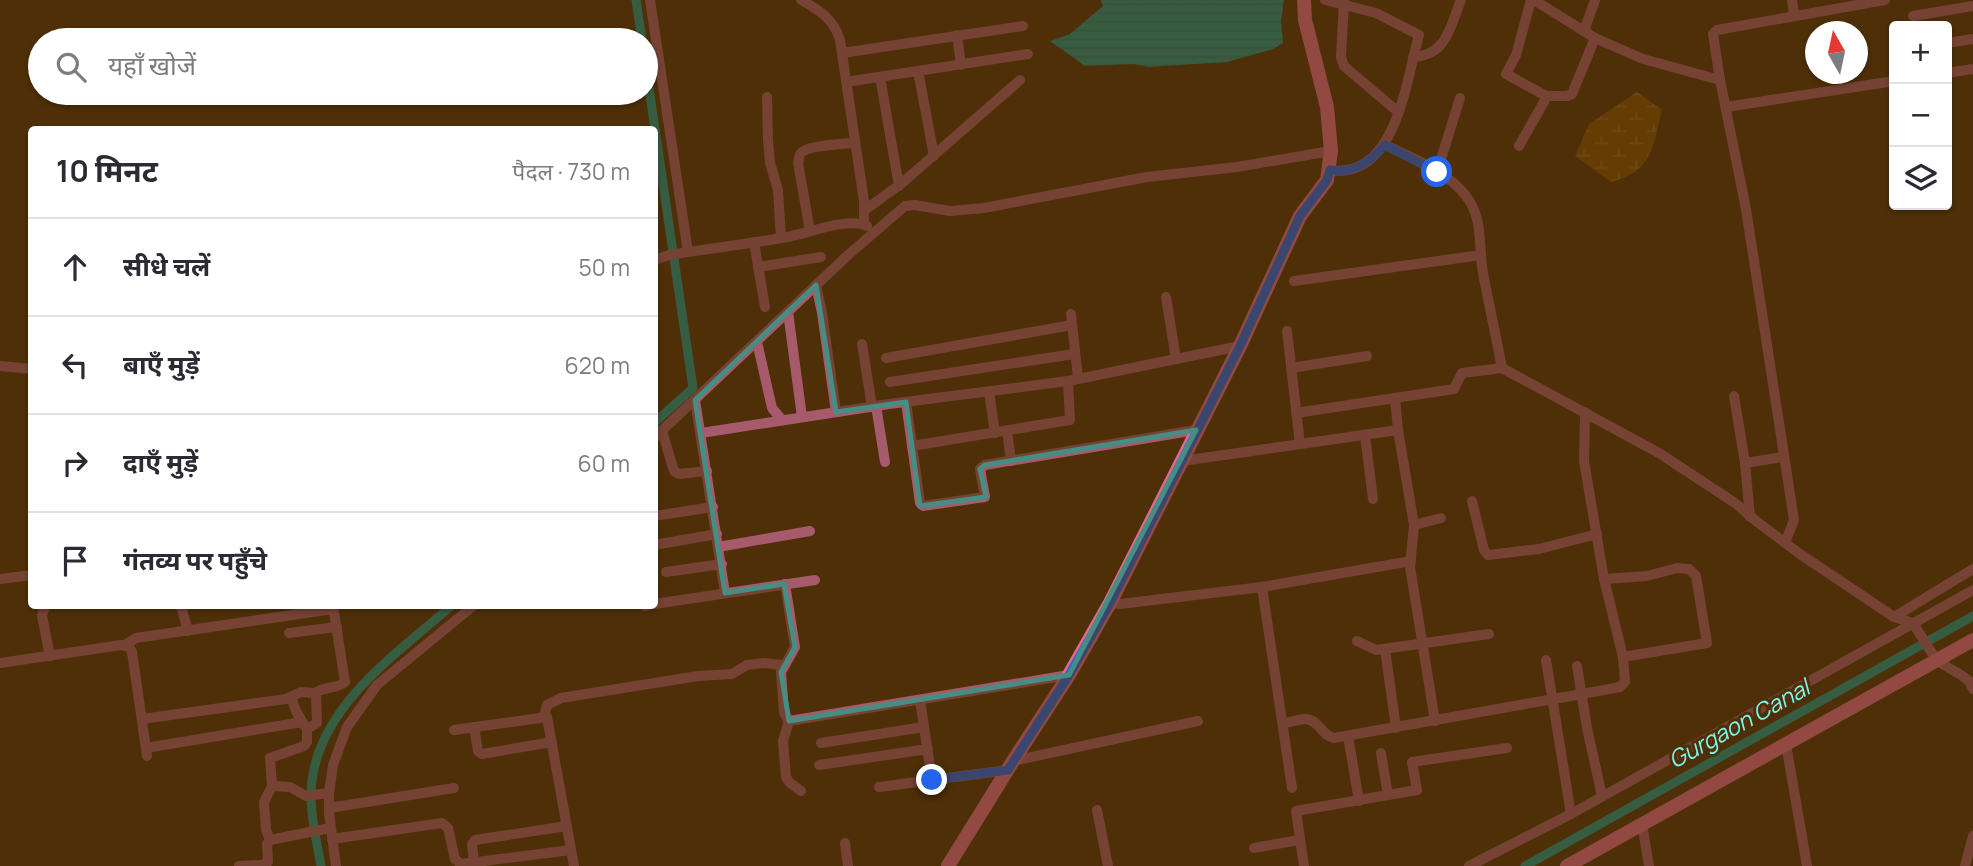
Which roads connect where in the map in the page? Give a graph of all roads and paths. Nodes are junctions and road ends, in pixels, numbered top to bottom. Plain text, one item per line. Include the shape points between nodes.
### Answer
1 (650, 0) edge
2 (801, 0) edge
3 (1304, 0) edge
4 (1325, 0) edge
5 (1461, 0) edge
6 (1533, 0) edge
7 (1595, 0) edge
8 (1792, 0) edge
9 (1885, 0) edge
10 (1343, 2) edge
11 (1973, 6) edge
12 (1794, 16) junction
13 (1913, 16) dead end
14 (1023, 26) dead end
15 (654, 28) edge
16 (1584, 31) junction
17 (957, 35) junction
18 (1595, 38) junction
19 (1973, 39) edge
20 (1952, 42) edge
21 (842, 53) junction
22 (1028, 54) dead end
23 (658, 56) edge
24 (1413, 57) junction
25 (961, 65) junction
26 (1973, 69) edge
27 (918, 71) junction
28 (1952, 72) edge
29 (880, 77) junction
30 (1720, 79) junction
31 (1020, 80) dead end
32 (846, 82) junction
33 (1889, 82) edge
34 (1546, 96) junction
35 (767, 97) dead end
36 (1460, 98) dead end
37 (1726, 107) junction
38 (1398, 112) junction
39 (854, 143) junction
40 (1385, 145) junction
41 (1519, 146) dead end
42 (1331, 151) junction
43 (934, 156) junction
44 (1330, 170) junction
45 (1437, 172) junction
46 (899, 186) junction
47 (865, 210) junction
48 (869, 227) junction
49 (810, 231) junction
50 (780, 238) junction
51 (754, 242) junction
52 (686, 252) junction
53 (1481, 255) junction
54 (821, 257) dead end
55 (658, 259) edge
56 (758, 267) junction
57 (1294, 281) dead end
58 (816, 285) junction
59 (1166, 297) dead end
60 (765, 307) dead end
61 (788, 312) junction
62 (1287, 331) dead end
63 (757, 342) junction
64 (862, 344) dead end
65 (1240, 346) junction
66 (1074, 354) junction
67 (1367, 356) dead end
68 (886, 358) dead end
69 (1176, 359) junction
70 (0, 366) edge
71 (1291, 368) junction
72 (1502, 368) junction
73 (28, 369) edge
74 (1073, 380) junction
75 (890, 382) dead end
76 (989, 391) junction
77 (1734, 396) dead end
78 (1395, 398) junction
79 (695, 400) junction
80 (906, 402) junction
81 (874, 407) junction
82 (836, 412) junction
83 (1586, 412) junction
84 (1296, 413) junction
85 (802, 417) junction
86 (782, 420) junction
87 (1196, 430) junction
88 (1398, 430) junction
89 (1007, 431) junction
90 (701, 433) junction
91 (995, 433) junction
92 (658, 434) edge
93 (1365, 435) junction
94 (1300, 444) junction
95 (912, 446) junction
96 (1783, 457) junction
97 (1182, 460) junction
98 (1011, 461) junction
99 (885, 462) dead end
100 (1745, 463) junction
101 (707, 471) junction
102 (1373, 499) dead end
103 (1472, 501) dead end
104 (713, 507) junction
105 (658, 515) edge
106 (1750, 517) junction
107 (1441, 518) dead end
108 (1414, 525) junction
109 (810, 531) dead end
110 (717, 534) junction
111 (1597, 534) junction
112 (1785, 543) junction
113 (658, 544) edge
114 (718, 547) junction
115 (1411, 561) junction
116 (722, 564) junction
117 (1973, 569) edge
118 (666, 572) dead end
119 (28, 576) edge
120 (0, 579) edge
121 (1604, 579) junction
122 (815, 580) dead end
123 (785, 584) junction
124 (1262, 587) junction
125 (1973, 590) edge
126 (726, 593) junction
127 (658, 603) edge
128 (1110, 603) junction
129 (44, 609) edge
130 (182, 609) edge
131 (321, 609) edge
132 (333, 609) edge
133 (469, 609) edge
134 (1894, 617) junction
135 (337, 627) junction
136 (1916, 628) junction
137 (188, 631) junction
138 (289, 633) dead end
139 (1489, 634) dead end
140 (1973, 640) edge
141 (1357, 641) dead end
142 (1420, 643) junction
143 (125, 645) junction
144 (1385, 649) junction
145 (50, 656) junction
146 (1623, 657) junction
147 (1546, 660) dead end
148 (1937, 660) junction
149 (0, 663) edge
150 (783, 665) junction
151 (1577, 666) dead end
152 (1069, 675) junction
153 (1973, 689) edge
154 (316, 693) junction
155 (1582, 694) junction
156 (291, 697) junction
157 (1553, 699) junction
158 (920, 700) junction
159 (544, 716) junction
160 (142, 719) junction
161 (789, 721) junction
162 (1198, 721) dead end
163 (1435, 721) junction
164 (1284, 723) junction
165 (305, 726) junction
166 (474, 727) junction
167 (924, 727) junction
168 (1396, 728) junction
169 (454, 730) dead end
170 (1348, 736) junction
171 (552, 742) junction
172 (821, 743) dead end
173 (1786, 744) junction
174 (1507, 748) dead end
175 (928, 749) junction
176 (1381, 753) dead end
177 (819, 765) dead end
178 (1010, 765) junction
179 (932, 780) junction
180 (272, 786) junction
181 (878, 787) dead end
182 (454, 788) dead end
183 (1292, 788) dead end
184 (801, 791) dead end
185 (320, 794) junction
186 (1388, 795) junction
187 (1602, 796) junction
188 (1359, 800) junction
189 (329, 808) junction
190 (1097, 810) dead end
191 (1571, 814) junction
192 (1643, 824) junction
193 (567, 826) junction
194 (320, 830) junction
195 (1973, 836) edge
196 (332, 839) junction
197 (270, 840) junction
198 (1299, 840) junction
199 (845, 843) dead end
200 (1254, 848) dead end
201 (571, 850) junction
202 (474, 863) junction
203 (239, 866) edge
204 (336, 866) edge
205 (574, 866) edge
206 (848, 866) edge
207 (948, 866) edge
208 (1108, 866) edge
209 (1304, 866) edge
210 (1469, 866) edge
211 (1567, 866) edge
212 (1649, 866) edge
213 (1807, 866) edge
214 (1965, 866) edge

1 - 15 street
2 - 21 street via 822,12 836,29
3 - 42 street via 1327,107
4 - 10 street
5 - 24 street via 1439,48
6 - 16 street
6 - 34 street via 1506,74
7 - 16 street
8 - 12 street
9 - 12 street
10 - 24 street via 1419,35
10 - 38 street via 1344,66
11 - 13 street
12 - 30 street via 1717,30 1713,40
14 - 17 street
16 - 18 street
17 - 21 street
17 - 25 street
18 - 30 street via 1643,60
18 - 34 street via 1572,94
19 - 20 street
21 - 32 street
22 - 25 street
23 - 52 street
24 - 38 street
25 - 27 street
26 - 28 street
27 - 29 street
27 - 43 street
29 - 32 street
29 - 46 street
30 - 37 street
31 - 43 street
32 - 39 street
33 - 37 street
34 - 41 street
35 - 50 street
36 - 45 street
37 - 96 street
38 - 40 street
39 - 47 street
39 - 49 street via 815,148 800,155
40 - 44 street via 1364,166
40 - 45 street
42 - 44 street
42 - 48 street via 1147,177 984,208 956,211 905,206
43 - 46 street
44 - 65 street via 1300,216
45 - 53 street via 1466,196 1479,220
46 - 47 street
47 - 48 street
48 - 49 street
48 - 58 street
49 - 50 street
50 - 51 street
51 - 52 street
51 - 56 street
52 - 55 street
53 - 57 street
53 - 72 street
54 - 56 street
56 - 60 street
58 - 61 street
58 - 82 street
59 - 69 street
61 - 63 street
61 - 85 street
62 - 71 street
63 - 79 street
63 - 86 street via 772,408
64 - 81 street
65 - 69 street
65 - 87 street
66 - 68 street via 1072,320
66 - 74 street
66 - 75 street
67 - 71 street
69 - 74 street
70 - 73 street
71 - 84 street
72 - 78 street via 1462,373 1454,389
72 - 83 street
74 - 76 street
74 - 89 street via 1070,420
76 - 80 street
76 - 91 street
77 - 100 street
78 - 84 street
78 - 88 street
79 - 90 street
79 - 92 street
80 - 81 street
80 - 95 street
81 - 82 street
81 - 99 street
82 - 85 street
83 - 106 street via 1659,453
83 - 111 street via 1584,461
84 - 94 street
85 - 86 street
86 - 90 street
87 - 97 street
87 - 98 street
88 - 93 street
88 - 108 street
89 - 91 street
89 - 98 street
90 - 101 street
91 - 95 street
92 - 101 street via 674,471
93 - 94 street
93 - 102 street
94 - 97 street
95 - 98 street via 923,506 985,497 981,466
96 - 100 street
96 - 112 street via 1794,520
97 - 128 street
100 - 106 street
101 - 104 street
103 - 111 street via 1488,555 1539,550
104 - 105 street
104 - 110 street
106 - 112 street
107 - 108 street
108 - 115 street
109 - 114 street
110 - 113 street
110 - 114 street
111 - 121 street
112 - 134 street
114 - 116 street
115 - 124 street
115 - 142 street
116 - 118 street
116 - 126 street
117 - 134 street
119 - 120 street
121 - 146 street
121 - 146 street via 1677,568 1689,569 1696,576 1707,643
122 - 123 street
123 - 126 street
123 - 150 street via 795,647
124 - 128 street
124 - 164 street
125 - 136 street
126 - 127 street
128 - 152 street
129 - 145 street
130 - 137 street
131 - 137 street
132 - 135 street
133 - 185 street via 372,690 354,713
134 - 136 street
135 - 138 street
135 - 154 street via 345,682
136 - 148 street
136 - 187 street
137 - 143 street via 136,638
139 - 142 street
140 - 148 street
141 - 144 street
142 - 144 street
142 - 163 street
143 - 145 street
143 - 160 street via 132,652
144 - 168 street
145 - 149 street
146 - 155 street via 1625,682 1620,687
147 - 157 street
148 - 153 street via 1969,681
148 - 173 street
150 - 159 street via 747,665 732,674 561,698 548,705
150 - 161 street via 784,713
151 - 155 street
152 - 158 street
152 - 178 street
154 - 156 street
154 - 165 street via 317,723
155 - 157 street
155 - 187 street
156 - 160 street
156 - 165 street
157 - 163 street
157 - 191 street
158 - 161 street
158 - 167 street
159 - 166 street
159 - 171 street
160 - 165 street via 146,752
161 - 184 street via 783,741 786,777
162 - 178 street
163 - 168 street
164 - 170 street via 1306,719 1327,737
164 - 183 street
165 - 180 street via 304,746 270,758
166 - 169 street
166 - 171 street via 480,753
167 - 172 street
167 - 175 street
168 - 170 street
170 - 188 street
171 - 193 street
173 - 192 street
173 - 213 street
174 - 186 street via 1412,762 1417,790
175 - 177 street
175 - 179 street
176 - 186 street
178 - 179 street
178 - 207 street
179 - 181 street
180 - 185 street via 302,795
180 - 197 street via 264,802
182 - 189 street
185 - 189 street
186 - 188 street
187 - 191 street
188 - 198 street via 1296,811
189 - 194 street
190 - 208 street
191 - 210 street
192 - 211 street
192 - 212 street
193 - 201 street
193 - 202 street via 478,839 472,844
194 - 196 street
194 - 197 street
195 - 214 street
196 - 202 street via 442,823 448,828 457,862
196 - 204 street
197 - 203 street via 268,862
198 - 200 street
198 - 209 street
199 - 206 street
201 - 202 street
201 - 205 street

